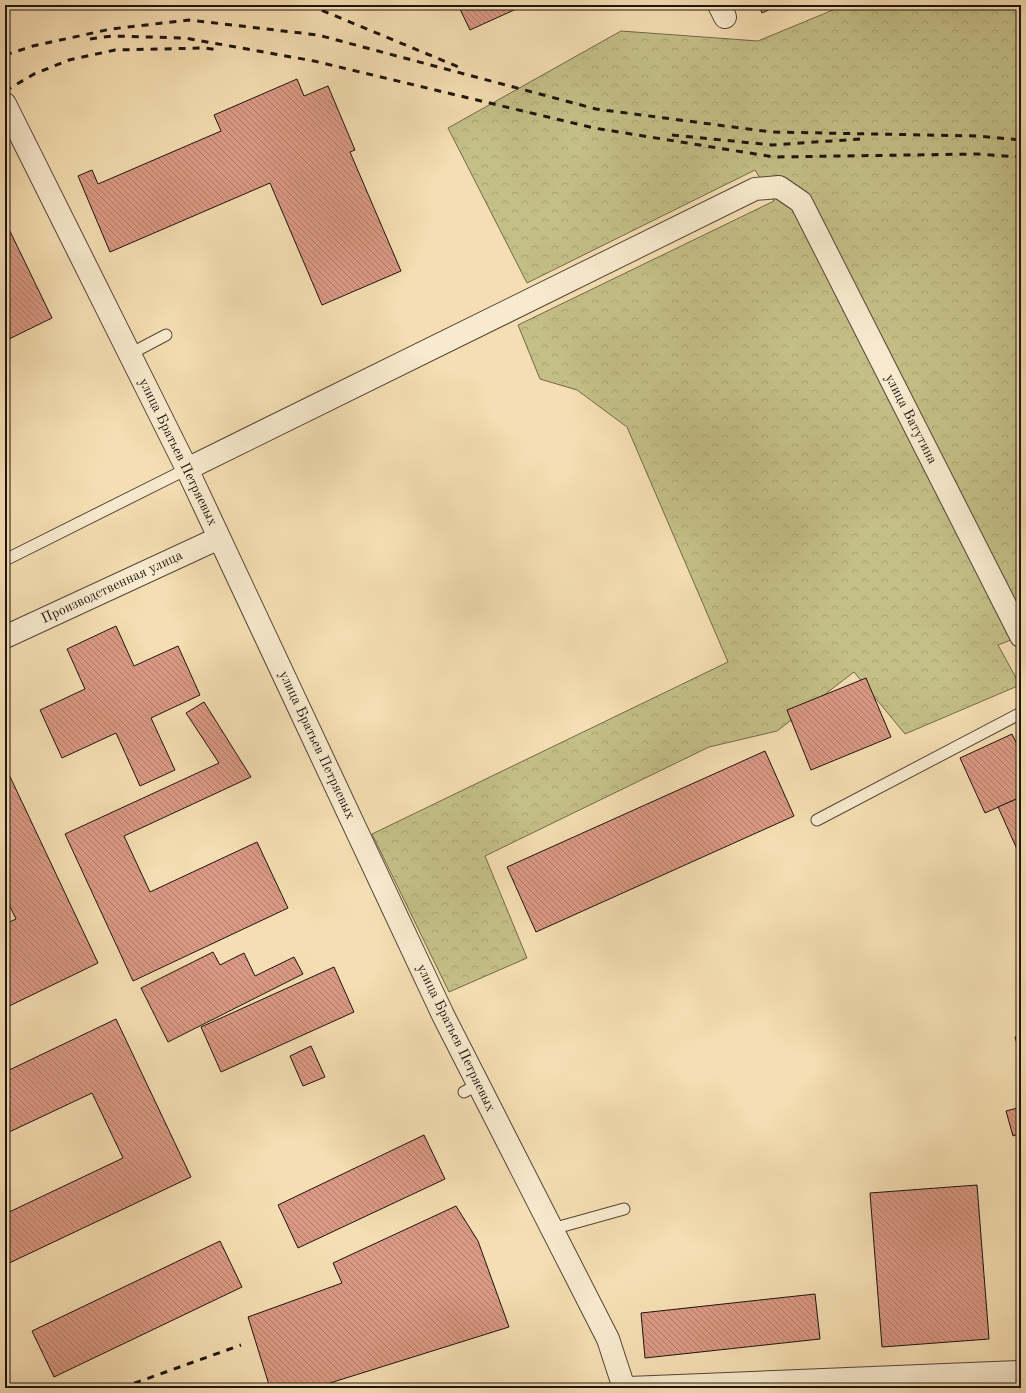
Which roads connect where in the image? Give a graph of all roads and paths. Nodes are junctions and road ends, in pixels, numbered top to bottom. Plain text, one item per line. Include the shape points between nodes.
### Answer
1 (5, 104) edge
2 (166, 335) dead end
3 (130, 354) junction
4 (187, 469) junction
5 (219, 538) junction
6 (5, 560) edge
7 (1021, 636) edge
8 (5, 637) edge
9 (1021, 713) edge
10 (817, 820) dead end
11 (624, 1209) dead end
12 (552, 1229) junction
13 (1021, 1372) edge
14 (624, 1388) edge
15 (629, 1388) edge

1 - 3 street, улица Братьев Петряевых
2 - 3 lane
3 - 4 street, улица Братьев Петряевых
4 - 5 street, улица Братьев Петряевых
4 - 6 lane
4 - 7 street, улица Ватутина via 755,189 779,187 801,202
5 - 8 street, Производственная улица
5 - 12 street, улица Братьев Петряевых via 443,1015 471,1088
9 - 10 lane
11 - 12 lane
12 - 14 street, улица Братьев Петряевых via 608,1339
13 - 15 street

